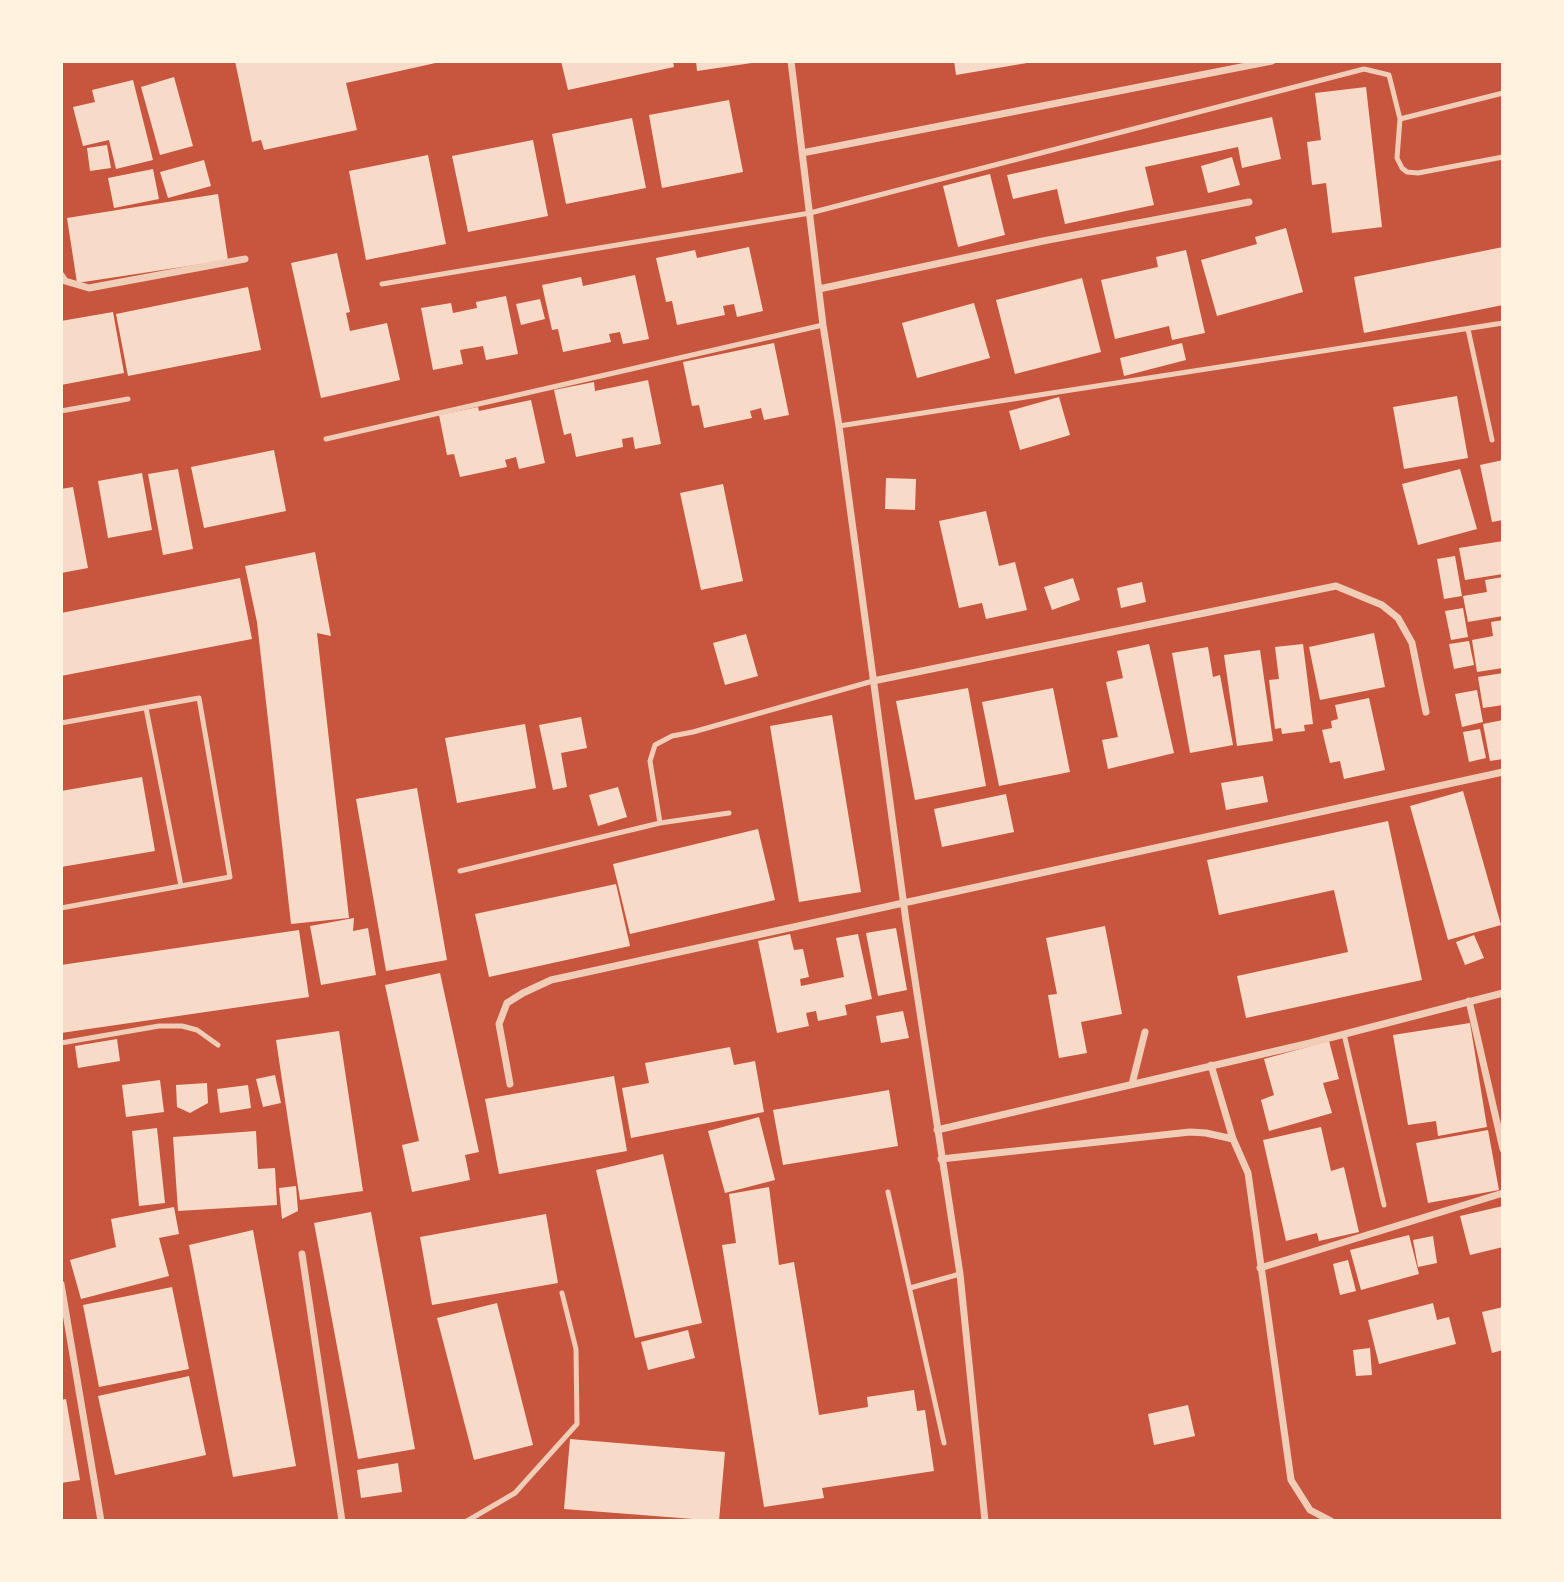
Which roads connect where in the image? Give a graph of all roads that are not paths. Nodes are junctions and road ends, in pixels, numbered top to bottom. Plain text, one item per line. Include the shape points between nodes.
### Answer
1 (791, 61) edge
2 (1272, 61) edge
3 (1503, 93) edge
4 (1400, 119) junction
5 (802, 153) junction
6 (1503, 157) edge
7 (1249, 202) dead end
8 (810, 213) junction
9 (245, 259) dead end
10 (61, 275) edge
11 (382, 285) dead end
12 (818, 289) junction
13 (1503, 323) edge
14 (822, 325) junction
15 (1468, 329) junction
16 (128, 399) dead end
17 (61, 411) edge
18 (839, 426) junction
19 (326, 439) dead end
20 (1492, 440) dead end
21 (873, 681) junction
22 (146, 708) junction
23 (1426, 712) dead end
24 (61, 723) edge
25 (1503, 772) edge
26 (729, 813) dead end
27 (660, 823) junction
28 (460, 871) dead end
29 (181, 886) junction
30 (904, 904) junction
31 (61, 908) edge
32 (1503, 993) edge
33 (1469, 1001) junction
34 (1145, 1031) dead end
35 (1344, 1034) junction
36 (61, 1043) edge
37 (218, 1045) dead end
38 (1211, 1065) junction
39 (510, 1084) dead end
40 (1132, 1084) junction
41 (937, 1130) junction
42 (1233, 1139) junction
43 (1503, 1149) edge
44 (941, 1159) junction
45 (888, 1192) dead end
46 (1503, 1193) edge
47 (1384, 1205) dead end
48 (302, 1254) dead end
49 (1260, 1268) junction
50 (960, 1274) junction
51 (61, 1284) edge
52 (910, 1288) junction
53 (562, 1293) dead end
54 (944, 1443) dead end
55 (101, 1521) edge
56 (342, 1521) edge
57 (467, 1521) edge
58 (985, 1521) edge
59 (1331, 1521) edge

1 - 5 street
2 - 5 street
3 - 4 lane
4 - 6 lane via 1397,158 1407,172
4 - 8 lane via 1389,75 1364,69
5 - 8 street
7 - 12 street
8 - 11 lane
8 - 12 street
9 - 10 street via 89,288 65,281
12 - 14 street
13 - 15 lane
14 - 18 street
14 - 19 lane
15 - 18 lane
15 - 20 lane
16 - 17 lane
18 - 21 street
21 - 23 street via 1336,586 1382,605 1398,618 1412,643
21 - 27 lane via 655,744 650,761
21 - 30 street
22 - 24 lane
22 - 29 lane
22 - 29 lane via 199,698 230,877
25 - 30 street
26 - 27 lane
27 - 28 lane
29 - 31 lane
30 - 39 street via 551,980 507,1003 499,1024
30 - 41 street
32 - 33 street
33 - 35 street
33 - 43 street
34 - 40 street
35 - 38 street
35 - 47 lane
36 - 37 lane via 182,1026
38 - 40 street
38 - 42 street
40 - 41 street
41 - 44 street
42 - 44 street via 1190,1132
42 - 49 street via 1248,1173
44 - 50 street
45 - 52 lane
46 - 49 street
48 - 56 street
49 - 59 street via 1291,1480 1310,1510
50 - 52 lane
50 - 58 street
51 - 55 street
52 - 54 lane
53 - 57 lane via 576,1349 577,1424 515,1493

